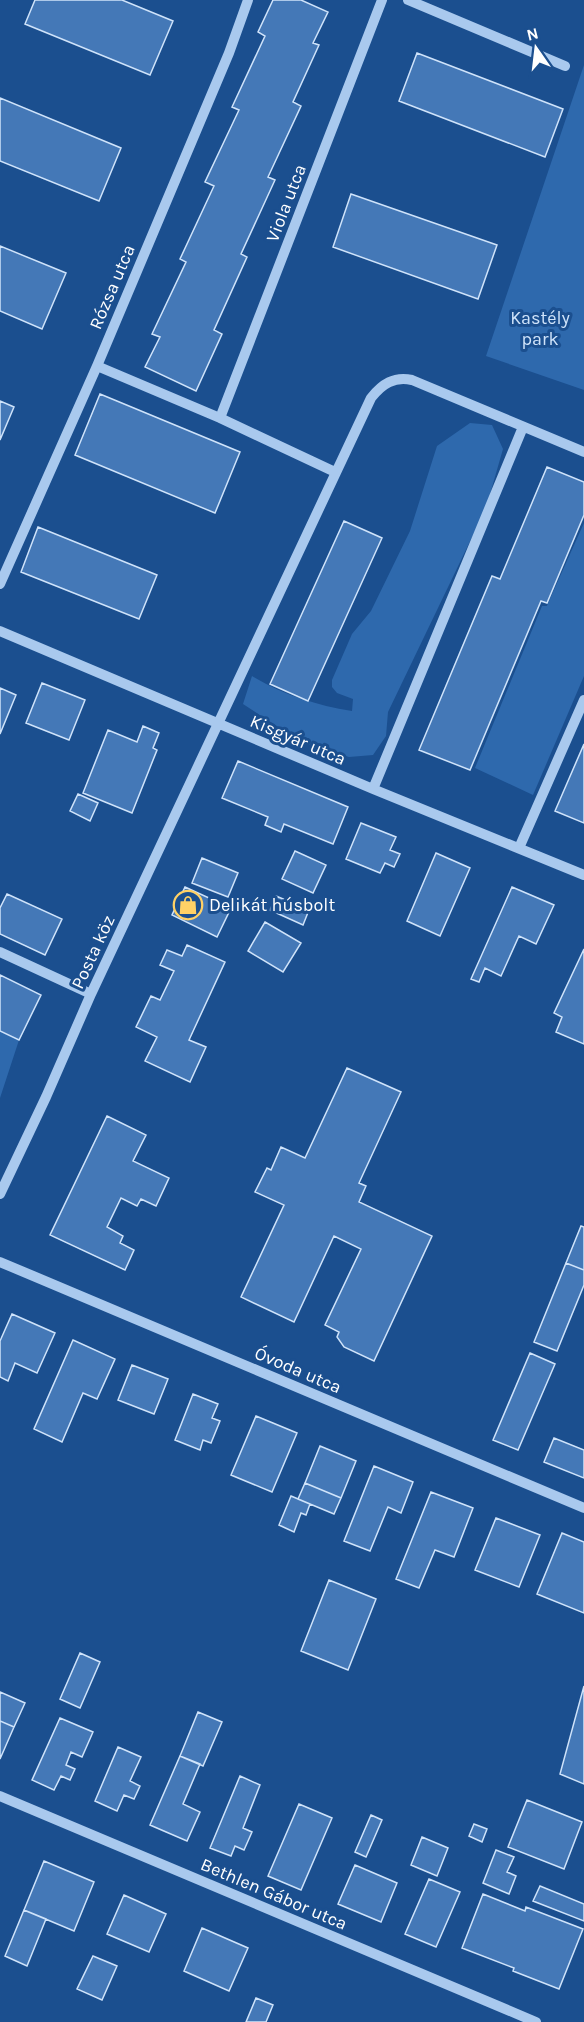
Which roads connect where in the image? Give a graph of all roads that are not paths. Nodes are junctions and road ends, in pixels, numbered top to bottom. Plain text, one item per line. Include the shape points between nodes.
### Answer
1 (248, 0) edge
2 (382, 0) edge
3 (408, 0) edge
4 (565, 66) dead end
5 (97, 366) junction
6 (220, 418) junction
7 (523, 427) junction
8 (584, 452) edge
9 (335, 472) junction
10 (0, 584) edge
11 (0, 631) edge
12 (584, 700) edge
13 (217, 724) junction
14 (373, 789) junction
15 (519, 848) junction
16 (584, 875) edge
17 (0, 952) edge
18 (91, 994) junction
19 (0, 1194) edge
20 (0, 1262) edge
21 (584, 1508) edge
22 (0, 1796) edge
23 (536, 2022) edge

1 - 5 street, Rózsa utca
2 - 6 street, Viola utca
3 - 4 street
5 - 6 street
5 - 10 street, Rózsa utca
6 - 9 street
7 - 8 street, Posta köz
7 - 9 street, Posta köz via 419,382 396,379 371,398
7 - 14 street
9 - 13 street, Posta köz
11 - 13 street, Kisgyár utca
12 - 15 street
13 - 14 street, Kisgyár utca
13 - 18 street, Posta köz
14 - 15 street, Kisgyár utca
15 - 16 street, Kisgyár utca
17 - 18 street
18 - 19 street, Posta köz
20 - 21 street, Óvoda utca
22 - 23 street, Bethlen Gábor utca

